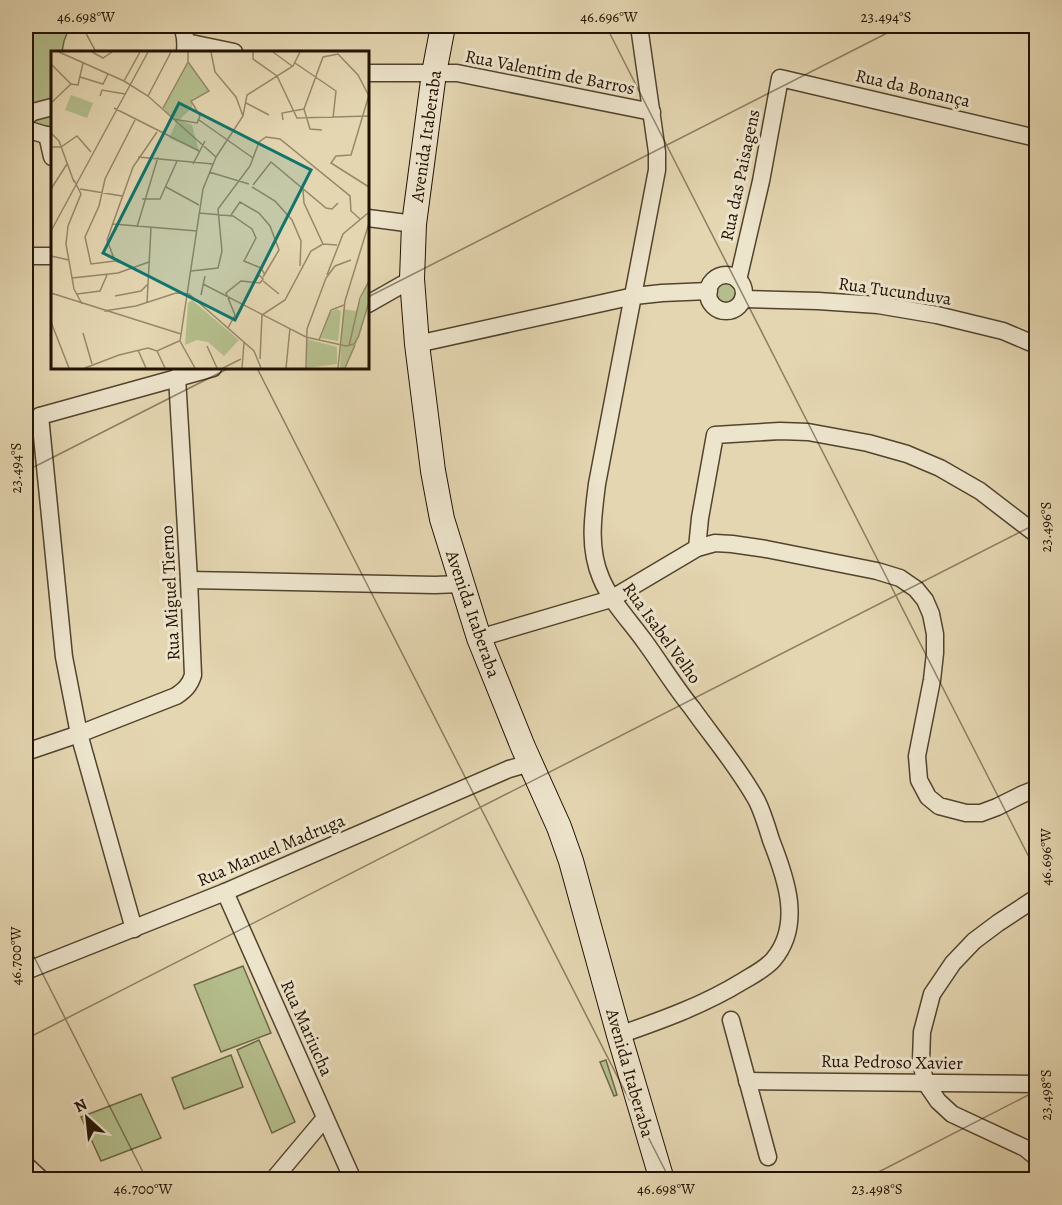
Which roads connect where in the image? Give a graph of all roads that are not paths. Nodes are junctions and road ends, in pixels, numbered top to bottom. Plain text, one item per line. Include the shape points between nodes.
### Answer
1 (181, 26) edge
2 (443, 26) edge
3 (639, 26) edge
4 (186, 47) edge
5 (224, 51) edge
6 (369, 73) edge
7 (434, 73) junction
8 (780, 78) joint
9 (51, 107) edge
10 (652, 112) junction
11 (26, 117) edge
12 (26, 129) edge
13 (50, 136) edge
14 (1036, 138) edge
15 (369, 218) edge
16 (414, 224) junction
17 (26, 256) edge
18 (51, 256) edge
19 (412, 279) junction
20 (738, 280) junction
21 (708, 291) junction
22 (634, 296) junction
23 (743, 299) junction
24 (369, 303) edge
25 (417, 344) junction
26 (1036, 345) edge
27 (209, 369) edge
28 (177, 377) junction
29 (33, 420) edge
30 (1036, 534) edge
31 (697, 548) junction
32 (189, 580) junction
33 (461, 584) junction
34 (611, 598) junction
35 (479, 638) junction
36 (79, 734) junction
37 (26, 752) edge
38 (530, 763) junction
39 (1036, 789) edge
40 (225, 892) junction
41 (1036, 898) edge
42 (134, 929) junction
43 (26, 971) edge
44 (731, 1020) dead end
45 (619, 1035) junction
46 (747, 1081) junction
47 (926, 1082) junction
48 (1036, 1084) edge
49 (325, 1118) junction
50 (768, 1157) dead end
51 (1036, 1157) edge
52 (26, 1165) edge
53 (42, 1179) edge
54 (273, 1179) edge
55 (353, 1179) edge
56 (662, 1179) edge

1 - 4 street
2 - 7 main road, Avenida Itaberaba
3 - 10 street, Rua Isabel Velho
4 - 5 street
6 - 7 street, Rua Valentim de Barros
7 - 10 street, Rua Valentim de Barros via 457,73
7 - 16 main road, Avenida Itaberaba
8 - 14 street, Rua da Bonança
8 - 20 street, Rua das Paisagens
9 - 11 street
10 - 22 street, Rua Isabel Velho via 657,170
12 - 13 street
15 - 16 street
16 - 19 main road, Avenida Itaberaba
17 - 18 street
19 - 24 street
19 - 25 main road, Avenida Itaberaba
20 - 21 street via 724,276 714,281
20 - 23 street
21 - 22 street
21 - 23 street via 711,303 720,310 736,308
22 - 25 street
22 - 34 street, Rua Isabel Velho via 592,522 600,577
23 - 26 street, Rua Tucunduva via 878,305 992,328
25 - 33 main road, Avenida Itaberaba via 438,500
27 - 28 street
28 - 29 street
28 - 32 street, Rua Miguel Tierno
29 - 36 street via 64,657
30 - 31 street via 980,491 907,454 808,432 780,431 715,435
31 - 34 street
31 - 39 street via 715,543 766,549 877,571 900,578 916,589 931,614 935,634 932,680 917,756 919,780 928,797 939,806 981,813
32 - 33 street
32 - 36 street, Rua Miguel Tierno via 193,675 190,683 176,696
33 - 35 main road, Avenida Itaberaba
34 - 35 street
34 - 45 street, Rua Isabel Velho via 740,772 758,804 783,872 789,902 789,928 782,948 771,962 704,1003
35 - 38 main road, Avenida Itaberaba
36 - 37 street, Rua Miguel Tierno
36 - 42 street
38 - 40 street, Rua Manuel Madruga
38 - 45 main road, Avenida Itaberaba via 572,861
40 - 42 street, Rua Manuel Madruga
40 - 49 street, Rua Mariucha
41 - 47 street via 974,940 932,994 922,1032 921,1060
42 - 43 street, Rua Manuel Madruga
44 - 46 street
45 - 56 main road, Avenida Itaberaba
46 - 47 street, Rua Pedroso Xavier
46 - 50 street
47 - 48 street, Rua Pedroso Xavier
47 - 51 street via 952,1114
49 - 54 street
49 - 55 street, Rua Mariucha
52 - 53 street

